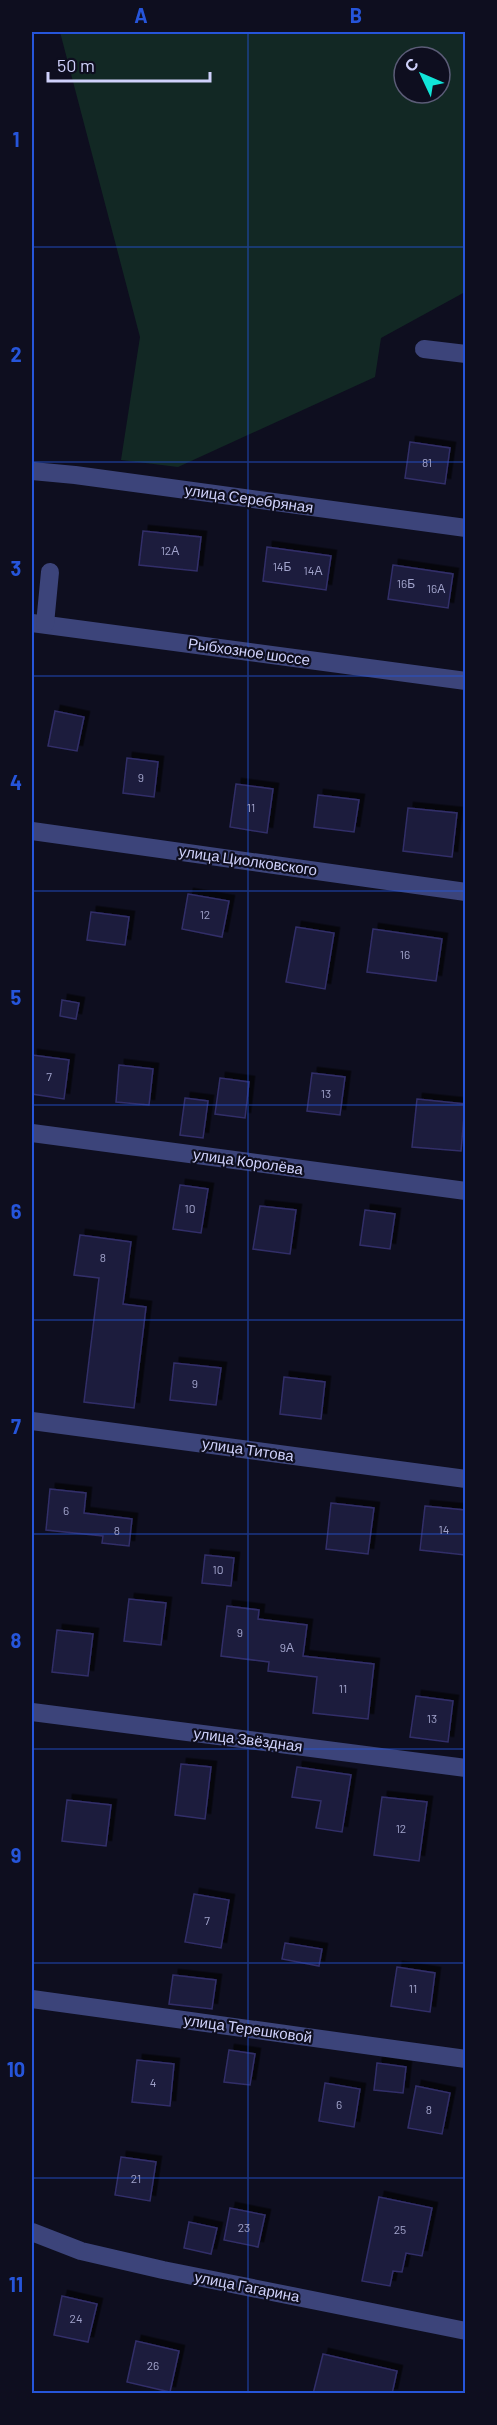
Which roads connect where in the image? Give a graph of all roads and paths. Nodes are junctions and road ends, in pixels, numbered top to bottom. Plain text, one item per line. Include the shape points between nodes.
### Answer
1 (424, 349) dead end
2 (465, 354) edge
3 (32, 471) edge
4 (465, 528) edge
5 (51, 572) dead end
6 (38, 623) edge
7 (465, 681) edge
8 (32, 831) edge
9 (465, 892) edge
10 (32, 1133) edge
11 (465, 1191) edge
12 (32, 1421) edge
13 (465, 1479) edge
14 (32, 1712) edge
15 (465, 1768) edge
16 (32, 1999) edge
17 (465, 2059) edge
18 (32, 2232) edge
19 (465, 2331) edge

1 - 2 street
3 - 4 street, улица Серебряная
5 - 6 street
6 - 7 street, Рыбхозное шоссе
8 - 9 street, улица Циолковского
10 - 11 street, улица Королёва
12 - 13 street, улица Титова
14 - 15 street, улица Звёздная
16 - 17 street, улица Терешковой
18 - 19 street, улица Гагарина via 81,2252 142,2266

